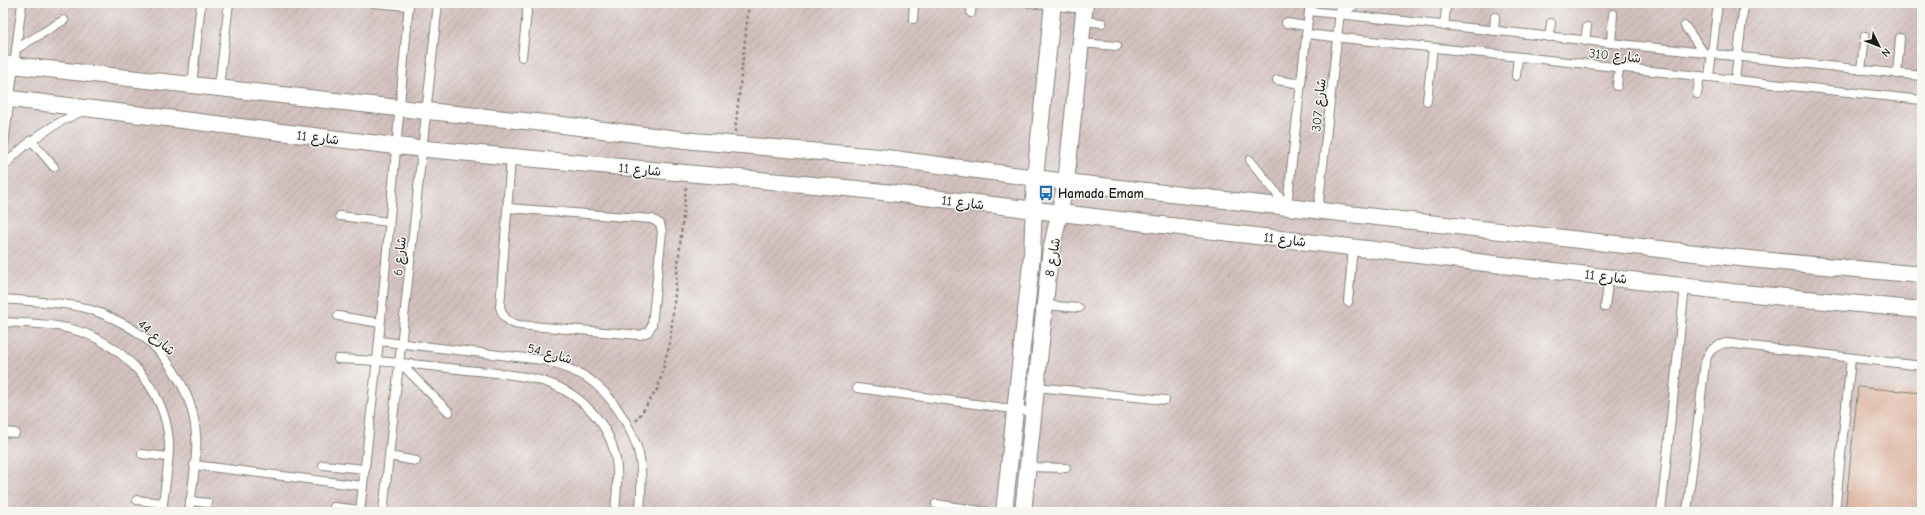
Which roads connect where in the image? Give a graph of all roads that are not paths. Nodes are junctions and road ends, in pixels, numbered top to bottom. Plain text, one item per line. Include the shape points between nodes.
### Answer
1 (22, 3) edge
2 (201, 3) edge
3 (229, 3) edge
4 (373, 3) edge
5 (438, 3) edge
6 (528, 3) edge
7 (914, 3) edge
8 (972, 3) edge
9 (1028, 3) edge
10 (1341, 3) edge
11 (1358, 3) edge
12 (1718, 3) edge
13 (1744, 3) edge
14 (1053, 4) edge
15 (409, 5) edge
16 (1309, 7) edge
17 (1446, 9) dead end
18 (1084, 11) edge
19 (971, 13) dead end
20 (1340, 14) junction
21 (1613, 14) dead end
22 (1496, 17) dead end
23 (913, 19) dead end
24 (64, 20) dead end
25 (1102, 23) dead end
26 (1286, 23) dead end
27 (1551, 23) dead end
28 (1444, 26) junction
29 (1685, 26) dead end
30 (1587, 27) dead end
31 (1307, 30) junction
32 (1494, 31) junction
33 (1865, 36) dead end
34 (1337, 37) junction
35 (1549, 37) junction
36 (1900, 38) dead end
37 (1585, 40) junction
38 (1081, 43) junction
39 (1611, 44) junction
40 (1117, 46) dead end
41 (1433, 48) junction
42 (16, 49) junction
43 (1708, 54) junction
44 (1518, 57) junction
45 (1738, 57) junction
46 (522, 58) dead end
47 (1922, 64) edge
48 (8, 65) edge
49 (1619, 68) junction
50 (1861, 70) junction
51 (1897, 74) junction
52 (1516, 76) dead end
53 (1700, 76) junction
54 (1921, 76) edge
55 (1709, 77) junction
56 (1277, 80) dead end
57 (1735, 80) junction
58 (192, 84) junction
59 (1300, 84) junction
60 (1617, 86) dead end
61 (219, 87) junction
62 (1697, 94) dead end
63 (6, 99) edge
64 (1922, 100) edge
65 (1427, 101) dead end
66 (398, 108) junction
67 (90, 109) junction
68 (426, 111) junction
69 (31, 140) junction
70 (395, 146) junction
71 (423, 148) junction
72 (3, 152) edge
73 (511, 157) junction
74 (1250, 160) dead end
75 (54, 167) dead end
76 (3, 168) edge
77 (1035, 178) junction
78 (1066, 182) junction
79 (1287, 206) junction
80 (508, 208) junction
81 (1032, 210) junction
82 (1318, 210) junction
83 (1060, 214) junction
84 (340, 216) dead end
85 (389, 222) junction
86 (1353, 247) junction
87 (1922, 275) edge
88 (1609, 276) junction
89 (1685, 286) junction
90 (3, 299) edge
91 (1348, 302) dead end
92 (1045, 305) junction
93 (1605, 307) dead end
94 (1079, 308) dead end
95 (1922, 310) edge
96 (338, 316) dead end
97 (3, 322) edge
98 (380, 323) junction
99 (379, 341) junction
100 (401, 343) junction
101 (338, 359) dead end
102 (1851, 359) junction
103 (376, 360) junction
104 (399, 362) junction
105 (1922, 366) edge
106 (1036, 387) junction
107 (857, 388) dead end
108 (1165, 400) dead end
109 (1016, 409) junction
110 (449, 412) dead end
111 (1034, 412) junction
112 (3, 432) edge
113 (15, 433) dead end
114 (142, 454) dead end
115 (389, 456) junction
116 (168, 457) junction
117 (416, 461) dead end
118 (194, 465) junction
119 (323, 465) dead end
120 (1028, 467) junction
121 (1066, 468) dead end
122 (365, 469) junction
123 (363, 486) junction
124 (137, 500) dead end
125 (190, 501) junction
126 (163, 502) junction
127 (208, 503) dead end
128 (936, 504) dead end
129 (334, 507) dead end
130 (360, 511) edge
131 (162, 512) edge
132 (189, 512) edge
133 (385, 512) edge
134 (615, 512) edge
135 (640, 512) edge
136 (987, 512) edge
137 (1004, 512) edge
138 (1023, 512) edge
139 (1661, 512) edge
140 (1687, 512) edge
141 (1835, 512) edge

1 - 42 lane
2 - 58 lane
3 - 61 lane
4 - 15 lane
5 - 68 lane, شارع 6
6 - 46 lane
7 - 23 lane
8 - 19 lane
9 - 14 lane
10 - 20 lane, شارع 307
11 - 20 lane
12 - 43 lane
13 - 45 lane
14 - 18 lane
14 - 77 street, شارع 8
15 - 66 lane, شارع 6
16 - 20 lane, شارع 310
16 - 31 lane, شارع 307
17 - 28 lane
18 - 25 lane
18 - 38 street, شارع 8
20 - 28 lane, شارع 310
20 - 34 lane, شارع 307
21 - 39 lane
22 - 32 lane
24 - 42 lane
26 - 31 lane, شارع 310
27 - 35 lane
28 - 32 lane, شارع 310
29 - 43 lane
30 - 37 lane
31 - 34 lane, شارع 310
31 - 59 lane, شارع 307
32 - 35 lane, شارع 310
33 - 50 lane
34 - 41 lane, شارع 310
34 - 82 lane, شارع 307
35 - 37 lane, شارع 310
36 - 51 lane
37 - 39 lane, شارع 310
38 - 40 lane
38 - 78 street, شارع 8
39 - 43 lane, شارع 310
41 - 44 lane, شارع 310
41 - 65 lane
42 - 48 lane
43 - 45 lane, شارع 310
43 - 55 lane
44 - 49 lane, شارع 310
44 - 52 lane
45 - 50 lane, شارع 310
45 - 57 lane
47 - 54 lane
48 - 58 street
48 - 63 lane
49 - 53 lane, شارع 310
49 - 60 lane
50 - 51 lane, شارع 310
51 - 54 lane, شارع 310
53 - 55 lane, شارع 310
53 - 62 lane
55 - 57 lane, شارع 310
56 - 59 lane
57 - 64 lane, شارع 310
58 - 61 street
59 - 79 lane, شارع 307
61 - 66 street
63 - 67 street, شارع 11
63 - 72 lane
66 - 68 street
66 - 70 lane, شارع 6
67 - 69 lane via 50,127
67 - 70 street, شارع 11
68 - 71 lane, شارع 6
68 - 77 street via 879,157
69 - 75 lane
69 - 76 lane
70 - 71 street, شارع 11
70 - 85 lane, شارع 6
71 - 73 street, شارع 11
71 - 100 lane, شارع 6
73 - 80 lane
73 - 81 street, شارع 11 via 857,189
74 - 79 lane
77 - 78 street
77 - 81 street, شارع 8
78 - 79 street
78 - 83 street, شارع 8
79 - 82 street
80 - 80 lane via 500,307 504,318 519,325 640,335 648,332 652,325 662,232 660,224 652,219
81 - 83 street, شارع 11
81 - 109 street, شارع 8 via 1032,255
82 - 87 street via 1739,258
83 - 86 street, شارع 11
83 - 92 street, شارع 8 via 1050,256
84 - 85 lane
85 - 98 lane, شارع 6
86 - 88 street, شارع 11
86 - 91 lane
88 - 89 street, شارع 11
88 - 93 lane
89 - 95 street, شارع 11
89 - 139 lane
90 - 118 lane, شارع 44 via 80,307 124,324 143,337 174,371 185,391 193,413 196,434
92 - 94 lane
92 - 106 street, شارع 8
96 - 98 lane
97 - 116 lane via 65,327 102,340 120,352 148,383 158,402 166,422
98 - 99 lane, شارع 6
99 - 100 lane, شارع 54
99 - 103 lane, شارع 6
100 - 104 lane, شارع 6
100 - 135 lane, شارع 54 via 543,360 566,367 587,378 619,410 630,430 639,454 641,469
101 - 103 lane
102 - 105 lane
102 - 140 lane via 1726,343 1712,349 1705,363
102 - 141 lane
103 - 104 lane
103 - 122 lane, شارع 6
104 - 110 lane
104 - 115 lane, شارع 6
104 - 134 lane via 536,379 555,385 574,396 590,408 604,427 613,447 617,468
106 - 108 lane
106 - 111 street, شارع 8
107 - 109 lane
109 - 111 lane
109 - 137 street, شارع 8
111 - 120 street, شارع 8
112 - 113 lane
114 - 116 lane
115 - 117 lane
115 - 133 lane, شارع 6
116 - 126 lane
118 - 123 lane
118 - 125 lane, شارع 44
119 - 122 lane
120 - 121 lane
120 - 138 street, شارع 8
122 - 123 lane, شارع 6
123 - 130 lane, شارع 6
124 - 126 lane
125 - 127 lane
125 - 132 lane, شارع 44
126 - 131 lane
128 - 136 lane
129 - 130 lane

